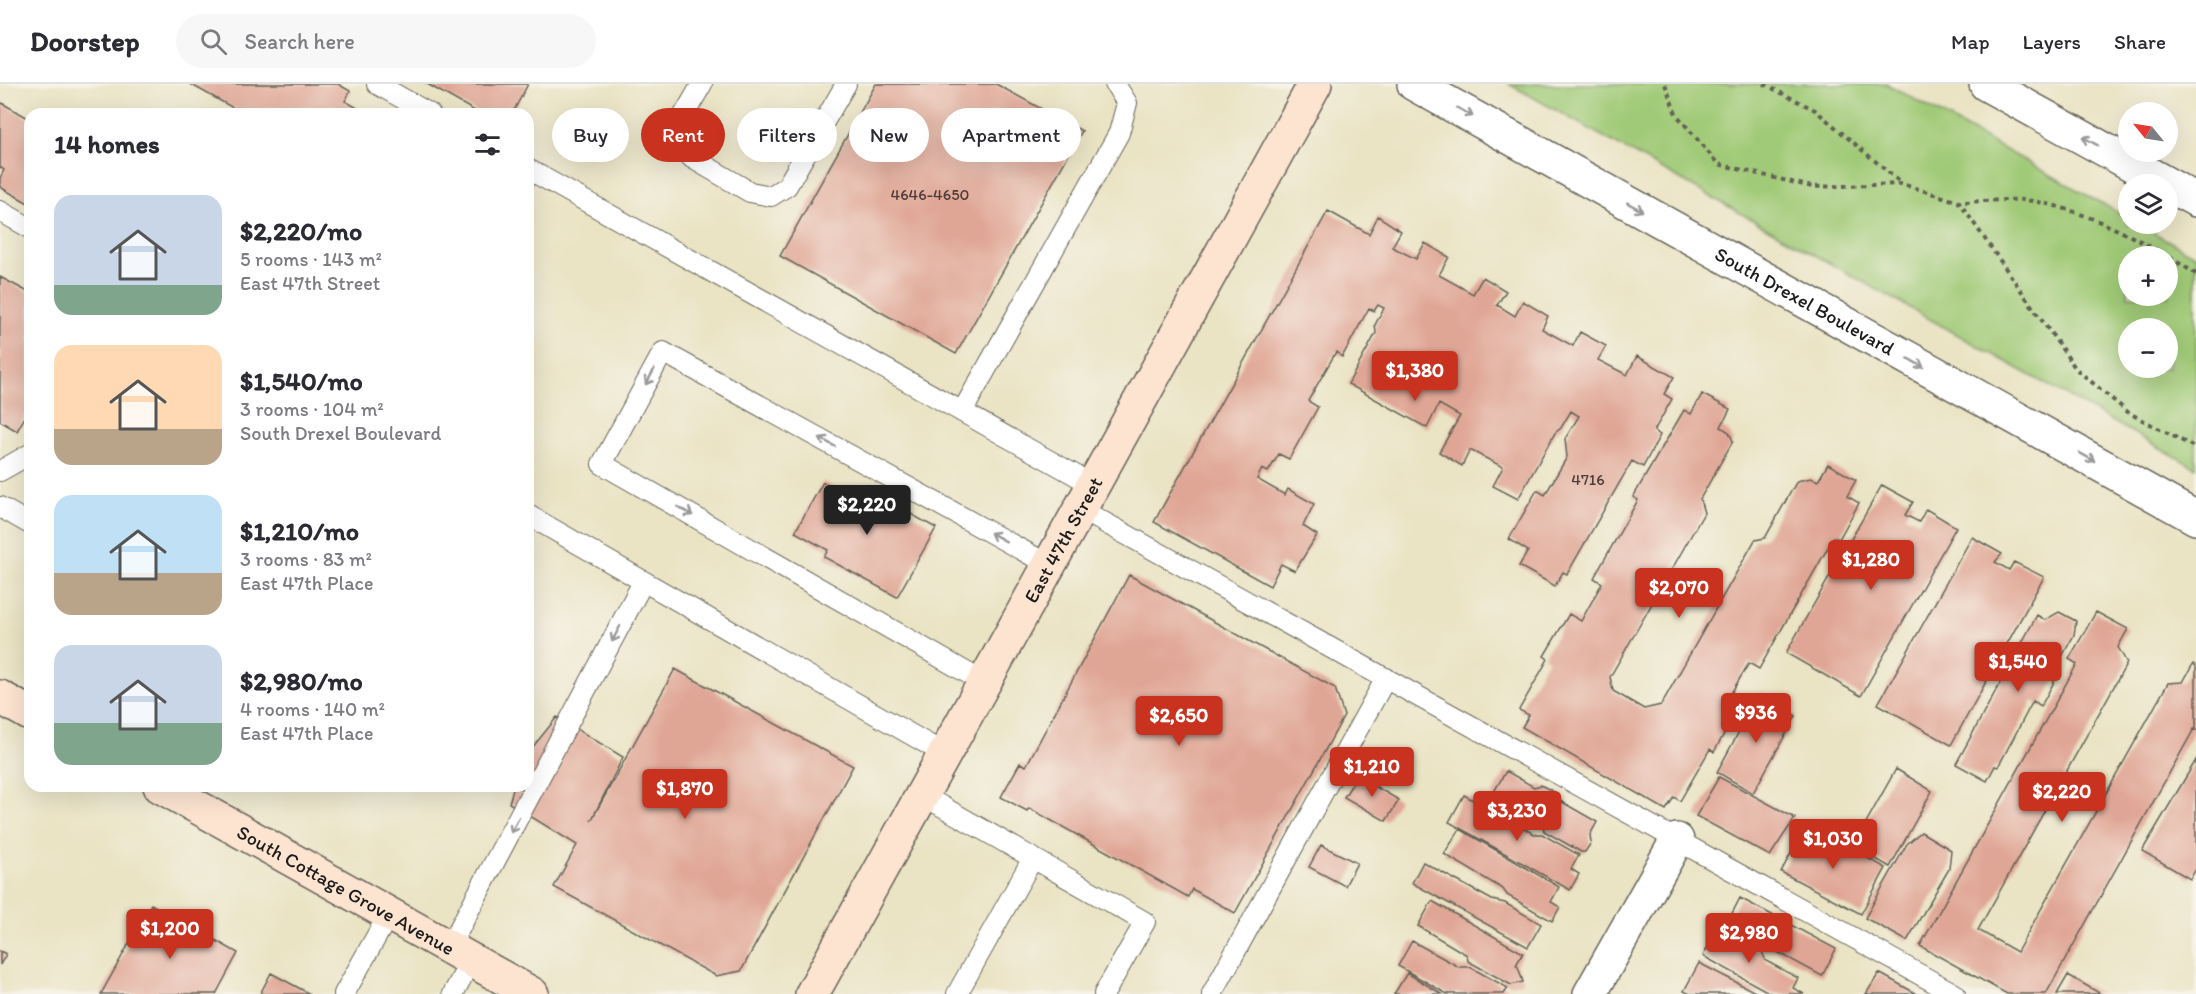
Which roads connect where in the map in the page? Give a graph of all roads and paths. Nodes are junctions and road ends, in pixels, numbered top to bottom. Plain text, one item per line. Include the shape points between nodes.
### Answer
1 (377, 84) edge
2 (702, 84) edge
3 (846, 84) edge
4 (1115, 84) edge
5 (1315, 84) edge
6 (1414, 84) edge
7 (1665, 84) edge
8 (1764, 84) edge
9 (1986, 84) edge
10 (419, 108) edge
11 (534, 172) edge
12 (1902, 184) junction
13 (2196, 200) edge
14 (1959, 202) junction
15 (0, 211) edge
16 (24, 225) edge
17 (2196, 274) edge
18 (962, 412) junction
19 (2196, 448) edge
20 (24, 457) edge
21 (0, 471) edge
22 (1086, 497) junction
23 (0, 507) edge
24 (534, 518) edge
25 (2196, 518) edge
26 (24, 521) edge
27 (1049, 565) junction
28 (644, 582) junction
29 (1386, 678) junction
30 (984, 683) junction
31 (0, 697) edge
32 (24, 711) edge
33 (945, 754) junction
34 (171, 792) edge
35 (922, 795) junction
36 (1677, 840) junction
37 (1033, 858) junction
38 (389, 914) junction
39 (460, 954) junction
40 (1108, 993) edge
41 (344, 994) edge
42 (453, 994) edge
43 (532, 994) edge
44 (812, 994) edge
45 (957, 994) edge
46 (1212, 994) edge
47 (1590, 994) edge
48 (1955, 994) edge

1 - 10 lane
2 - 3 lane via 681,120 678,144 692,158 750,192 771,196 787,186
4 - 18 lane via 1127,103 1119,133
5 - 22 main road, East 47th Street
6 -> 25 street, South Drexel Boulevard
7 - 12 path via 1676,114 1718,164 1812,187
8 - 12 path via 1815,110
13 -> 9 street
11 - 18 lane
12 - 14 path
14 - 17 path via 2024,200 2080,212
14 - 19 path via 2076,369 2129,413
15 - 16 lane
18 - 22 lane
20 - 21 lane
22 - 27 main road, East 47th Street
22 - 29 lane
23 - 26 lane
24 - 28 lane
27 - 30 main road, East 47th Street
27 -> 30 lane via 663,352 635,402 602,464
28 - 33 lane
28 -> 39 lane
29 - 36 lane
29 - 46 lane
30 - 33 main road, East 47th Street
31 - 32 main road
33 - 35 main road, East 47th Street
34 - 38 main road, South Cottage Grove Avenue
35 - 37 lane
35 - 44 main road, East 47th Street
36 - 47 street
36 - 48 lane
37 - 40 lane via 1145,921
37 - 45 lane
38 - 39 main road, South Cottage Grove Avenue
38 - 41 lane
39 - 42 lane
39 - 43 main road, South Cottage Grove Avenue

